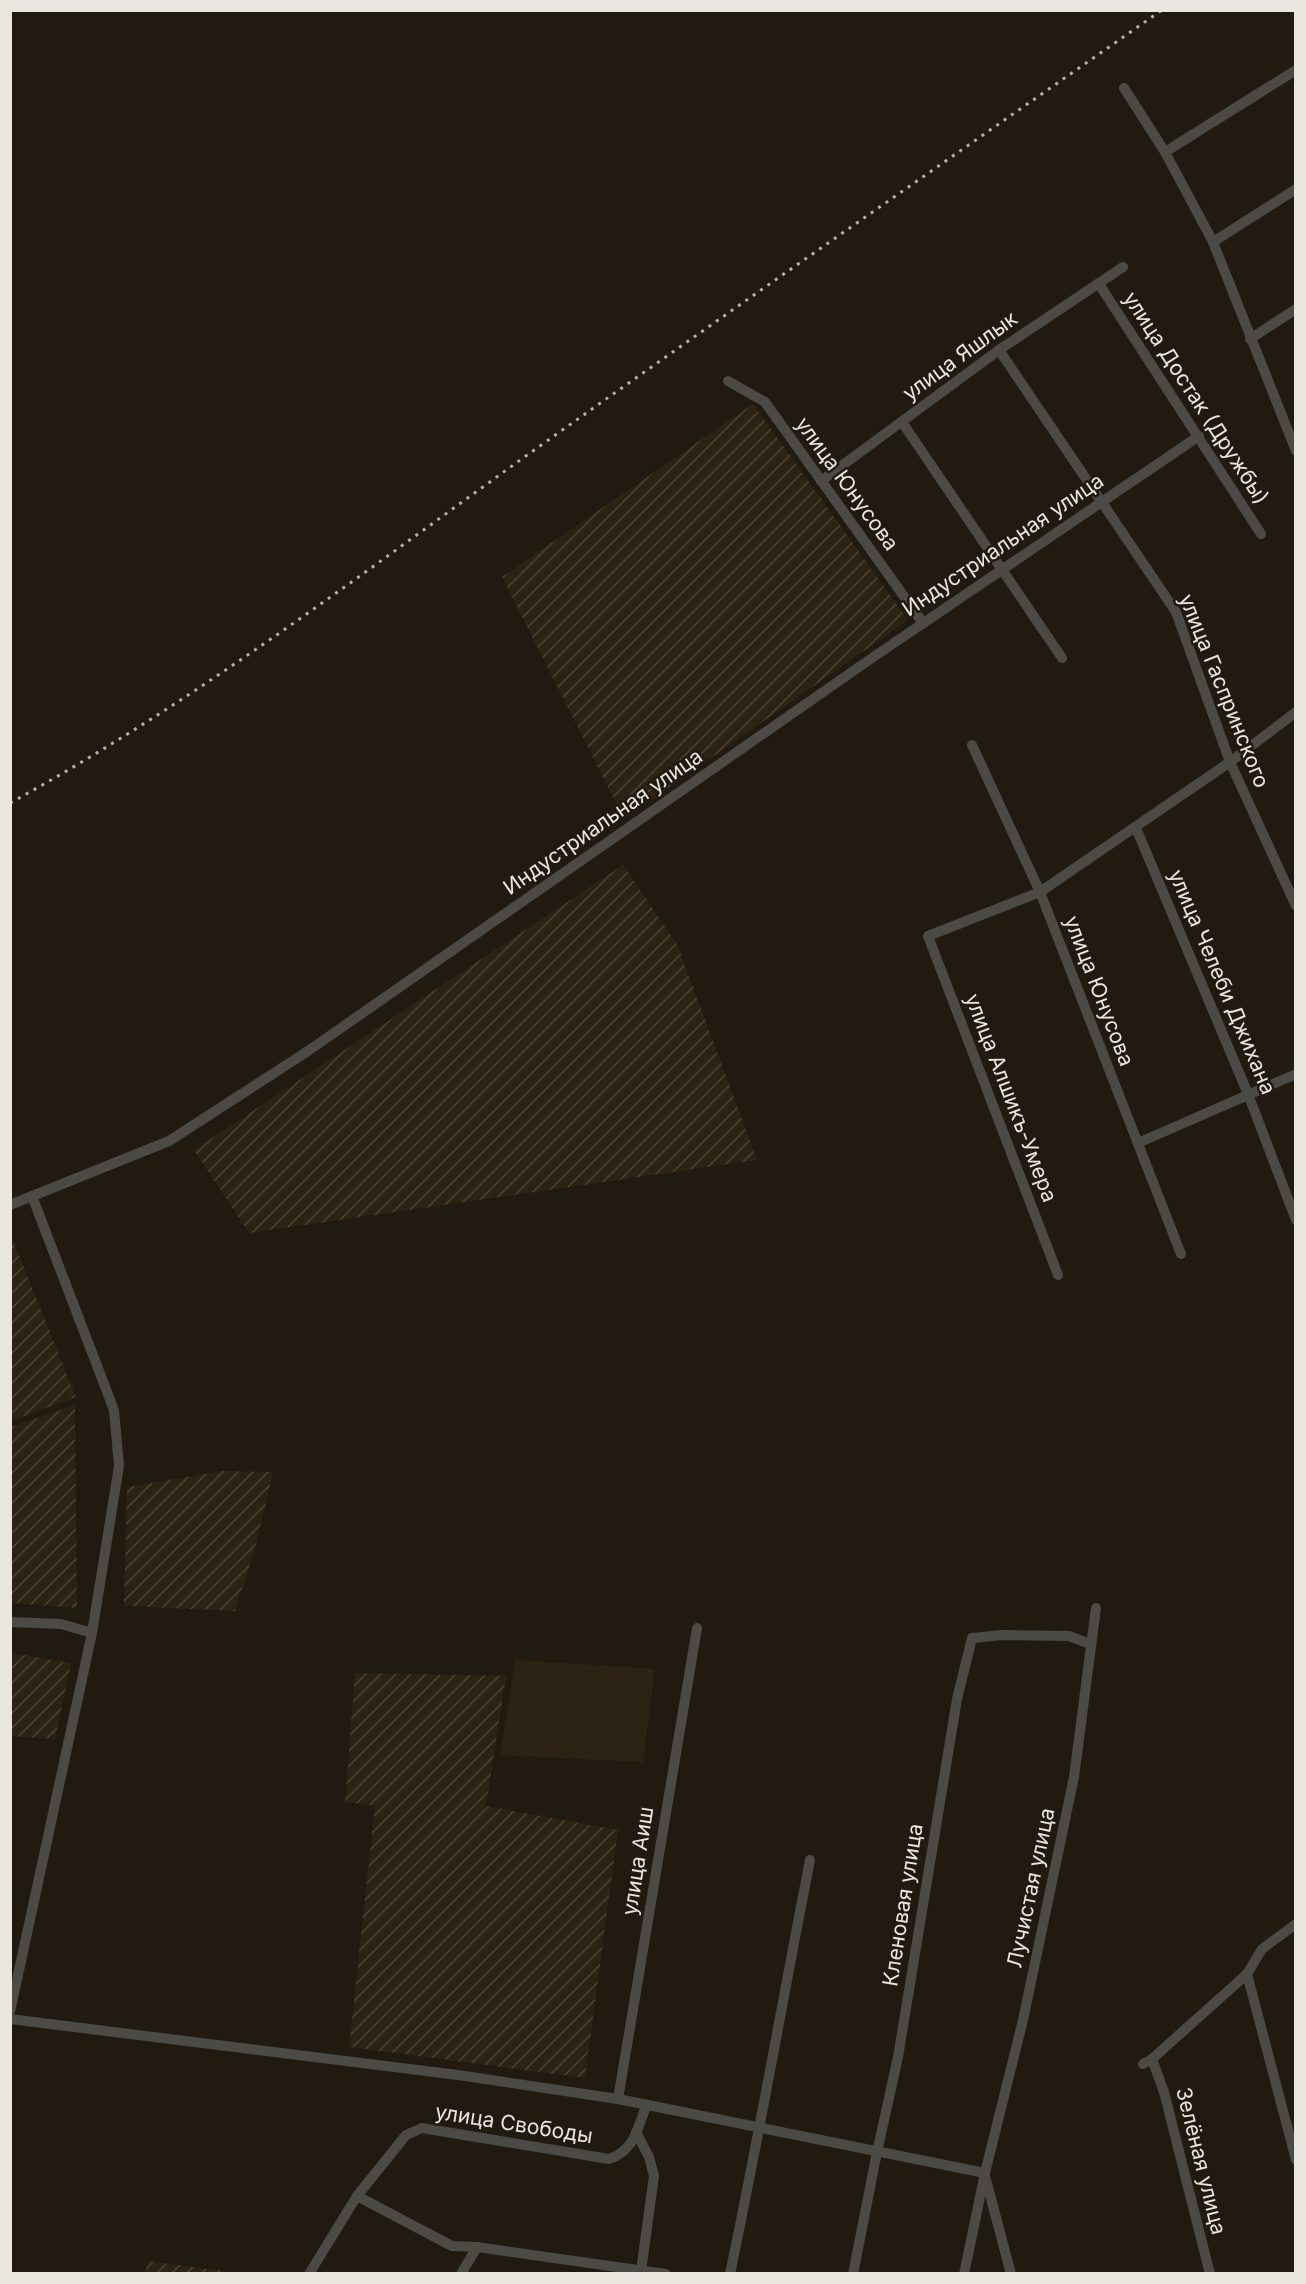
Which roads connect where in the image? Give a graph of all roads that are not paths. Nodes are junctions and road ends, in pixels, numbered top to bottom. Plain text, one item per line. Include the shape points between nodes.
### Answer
1 (1296, 70) edge
2 (1124, 88) dead end
3 (1165, 152) junction
4 (1296, 189) edge
5 (1213, 242) junction
6 (1123, 267) dead end
7 (1099, 284) junction
8 (1296, 309) edge
9 (1250, 339) junction
10 (999, 350) junction
11 (728, 381) dead end
12 (902, 422) junction
13 (1199, 436) junction
14 (1295, 449) edge
15 (821, 481) junction
16 (1102, 501) junction
17 (1261, 534) dead end
18 (1003, 569) junction
19 (923, 623) junction
20 (1062, 658) dead end
21 (1296, 712) edge
22 (972, 745) dead end
23 (1230, 762) junction
24 (1136, 828) junction
25 (1040, 892) junction
26 (1296, 906) edge
27 (1296, 1074) edge
28 (1248, 1094) junction
29 (1138, 1143) junction
30 (32, 1196) junction
31 (10, 1205) edge
32 (1296, 1220) edge
33 (1181, 1254) dead end
34 (1058, 1275) dead end
35 (1096, 1608) dead end
36 (10, 1622) edge
37 (696, 1629) dead end
38 (92, 1633) junction
39 (1090, 1644) junction
40 (810, 1860) dead end
41 (1296, 1923) edge
42 (1248, 1974) junction
43 (10, 2012) edge
44 (10, 2019) edge
45 (618, 2099) junction
46 (646, 2106) junction
47 (760, 2128) junction
48 (636, 2132) junction
49 (877, 2151) junction
50 (1296, 2160) edge
51 (985, 2173) junction
52 (357, 2196) junction
53 (477, 2247) junction
54 (647, 2272) edge
55 (309, 2274) edge
56 (461, 2274) edge
57 (666, 2274) edge
58 (730, 2274) edge
59 (853, 2274) edge
60 (964, 2274) edge
61 (1011, 2274) edge
62 (1210, 2274) edge

1 - 3 street
2 - 3 street
3 - 5 street
4 - 5 street
5 - 9 street
6 - 7 street, улица Яшлык
7 - 10 street, улица Яшлык
7 - 13 street, улица Достак (Дружбы)
8 - 9 street
9 - 14 street
10 - 12 street, улица Яшлык
10 - 16 street, улица Гаспринского
11 - 15 street, улица Юнусова via 765,402
12 - 15 street, улица Яшлык
12 - 18 street
13 - 16 street, Индустриальная улица
13 - 17 street, улица Достак (Дружбы)
15 - 19 street, улица Юнусова
16 - 18 street, Индустриальная улица
16 - 23 street, улица Гаспринского via 1176,612
18 - 19 street, Индустриальная улица
18 - 20 street
19 - 30 street, Индустриальная улица via 308,1051 169,1141
21 - 23 street
22 - 25 street, улица Юнусова
23 - 24 street
23 - 26 street, улица Гаспринского
24 - 25 street
24 - 28 street, улица Челеби Джихана
25 - 29 street, улица Юнусова
25 - 34 street, улица Алшикъ-Умера via 928,936
27 - 28 street
28 - 29 street
28 - 32 street, улица Челеби Джихана
29 - 33 street, улица Юнусова
30 - 31 street, Индустриальная улица
30 - 38 street via 114,1410 119,1466
35 - 39 street, Лучистая улица
36 - 38 street via 61,1624
37 - 45 street, улица Аиш
38 - 43 street
39 - 49 street, Кленовая улица via 1069,1636 972,1638 957,1699 898,2057
39 - 51 street, Лучистая улица via 1074,1777 1023,2019
40 - 47 street
41 - 42 street via 1262,1949
42 - 50 street
42 - 62 street, Зелёная улица via 1148,2061 1164,2092
44 - 45 street via 447,2073
45 - 46 street
46 - 47 street
46 - 48 street, улица Свободы
47 - 49 street
47 - 58 street
48 - 52 street, улица Свободы via 629,2147 609,2159 422,2128 406,2135
48 - 54 street via 654,2176
49 - 51 street
49 - 59 street, Кленовая улица
51 - 60 street, Лучистая улица
51 - 61 street
52 - 53 street via 452,2246
52 - 55 street, улица Свободы
53 - 54 street
53 - 56 street
54 - 57 street

